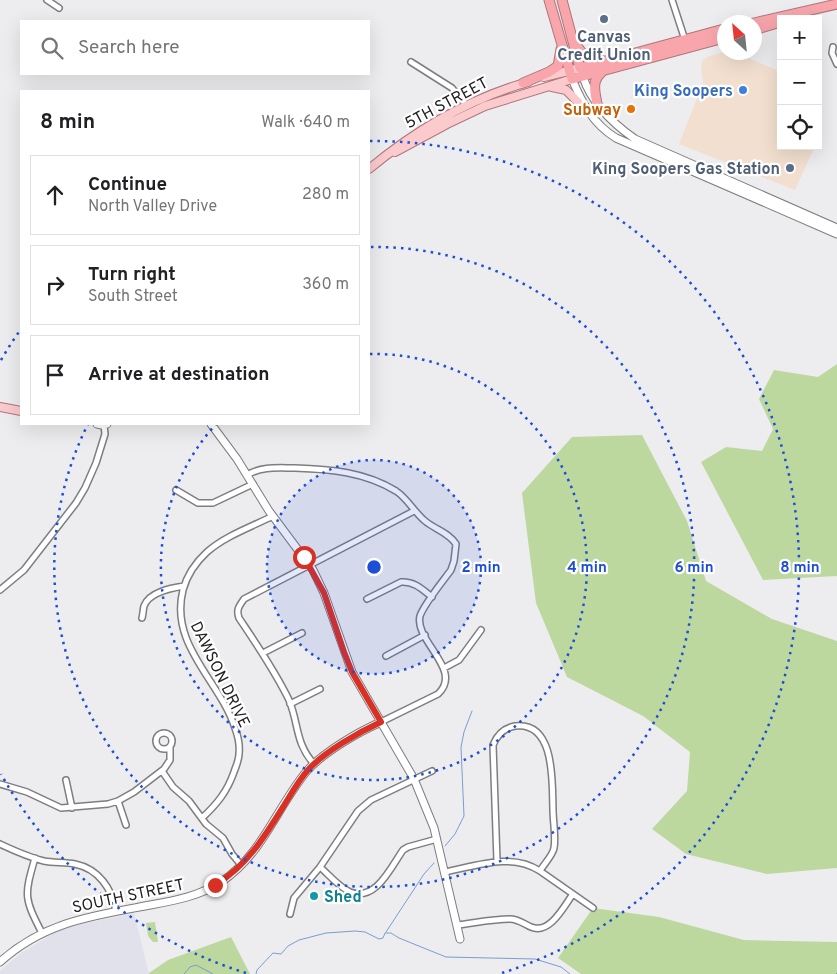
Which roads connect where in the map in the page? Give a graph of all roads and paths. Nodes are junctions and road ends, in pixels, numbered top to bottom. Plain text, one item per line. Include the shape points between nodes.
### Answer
1 (47, 0) edge
2 (549, 0) edge
3 (562, 0) edge
4 (672, 0) edge
5 (836, 4) edge
6 (59, 8) dead end
7 (804, 15) edge
8 (762, 21) edge
9 (777, 23) edge
10 (568, 25) junction
11 (762, 28) edge
12 (717, 31) edge
13 (560, 39) junction
14 (685, 40) junction
15 (717, 40) edge
16 (833, 47) dead end
17 (411, 62) dead end
18 (614, 64) junction
19 (837, 64) edge
20 (581, 73) junction
21 (571, 75) junction
22 (533, 80) junction
23 (523, 83) junction
24 (543, 87) junction
25 (597, 104) junction
26 (466, 105) junction
27 (472, 111) junction
28 (587, 111) junction
29 (416, 141) junction
30 (388, 155) junction
31 (370, 168) edge
32 (837, 228) edge
33 (837, 234) edge
34 (0, 407) edge
35 (20, 411) edge
36 (103, 425) edge
37 (212, 425) edge
38 (247, 475) junction
39 (253, 484) junction
40 (176, 490) dead end
41 (414, 511) junction
42 (273, 516) junction
43 (310, 565) junction
44 (184, 586) junction
45 (0, 590) edge
46 (432, 597) junction
47 (367, 599) dead end
48 (142, 618) dead end
49 (481, 630) dead end
50 (302, 633) dead end
51 (425, 636) junction
52 (263, 653) junction
53 (386, 656) dead end
54 (444, 668) junction
55 (320, 689) dead end
56 (290, 704) junction
57 (381, 722) junction
58 (170, 747) dead end
59 (314, 764) junction
60 (162, 771) junction
61 (432, 771) dead end
62 (414, 779) junction
63 (66, 780) dead end
64 (0, 784) edge
65 (118, 800) junction
66 (72, 808) junction
67 (202, 818) junction
68 (126, 825) dead end
69 (437, 839) junction
70 (0, 844) edge
71 (35, 858) junction
72 (497, 861) junction
73 (241, 865) junction
74 (320, 867) junction
75 (540, 871) junction
76 (445, 872) junction
77 (573, 894) junction
78 (593, 908) dead end
79 (116, 911) junction
80 (290, 914) dead end
81 (456, 925) junction
82 (42, 933) junction
83 (460, 939) dead end
84 (0, 962) edge

1 - 6 street
2 - 13 highway
3 - 10 highway
4 - 14 street
5 - 7 highway
5 - 8 highway
9 - 11 highway
10 - 18 highway via 585,55 592,60
10 - 20 highway
12 - 14 highway
13 - 21 highway
13 - 23 highway via 558,66
14 - 18 highway
15 - 18 highway
16 - 19 street
17 - 26 street via 452,88
18 - 20 highway, 5TH STREET
18 - 25 highway via 596,79
20 - 21 highway, 5TH STREET
20 - 25 street
21 - 22 main road, 5TH STREET
21 - 24 main road, 5TH STREET
21 - 28 street
22 - 23 main road, 5TH STREET
22 - 27 main road via 480,103
23 - 26 main road, 5TH STREET
24 - 27 main road, 5TH STREET
24 - 28 main road via 566,90
25 - 32 street via 616,124 642,142
26 - 29 main road
26 - 30 main road, 5TH STREET via 403,142
27 - 29 main road, 5TH STREET
28 - 33 street via 601,128 627,144
29 - 30 main road, 5TH STREET
30 - 31 main road, 5TH STREET
34 - 35 main road
36 - 45 street via 106,431 102,447 89,480 68,515 27,566
37 - 38 street
38 - 39 street
38 - 41 street via 256,469 266,468 343,471 391,489
39 - 40 street via 213,503 198,503
39 - 42 street
41 - 43 street
41 - 46 street via 456,544 451,570
42 - 43 street
42 - 44 street, DAWSON DRIVE via 207,552
43 - 52 street via 244,599 239,606 239,618
43 - 57 street via 324,593 350,667
44 - 48 street via 162,591 150,598
44 - 67 street, DAWSON DRIVE via 180,609 184,634 227,708 239,747 238,763 227,791
46 - 47 street via 414,584 401,582
46 - 51 street via 420,617
49 - 54 street via 460,660
50 - 52 street
51 - 53 street
51 - 54 street
52 - 56 street
54 - 57 street via 446,683 438,694
55 - 56 street
56 - 59 street via 299,741
57 - 59 street, SOUTH STREET via 330,751
57 - 62 street
58 - 60 street via 170,760
59 - 73 street, SOUTH STREET via 259,845
60 - 65 street
60 - 67 street
61 - 62 street
62 - 69 street
62 - 74 street via 371,800 358,812
63 - 66 street
64 - 66 street via 27,792 58,807
65 - 66 street
65 - 68 street
67 - 73 street via 223,838
69 - 74 street via 403,850 380,884 364,893 348,891
69 - 76 street
70 - 71 street
71 - 79 street via 77,865 93,872 108,888
71 - 82 street via 27,886 27,901
72 - 75 street via 521,862
72 - 75 street via 493,745 504,729 523,726 543,740 551,764 554,849
72 - 76 street
73 - 79 street, SOUTH STREET via 220,882 190,896
74 - 80 street via 294,898
75 - 77 street
76 - 81 street
77 - 78 street
77 - 81 street via 553,921 541,929 511,918
79 - 82 street, SOUTH STREET via 72,920
81 - 83 street
82 - 84 street, SOUTH STREET

